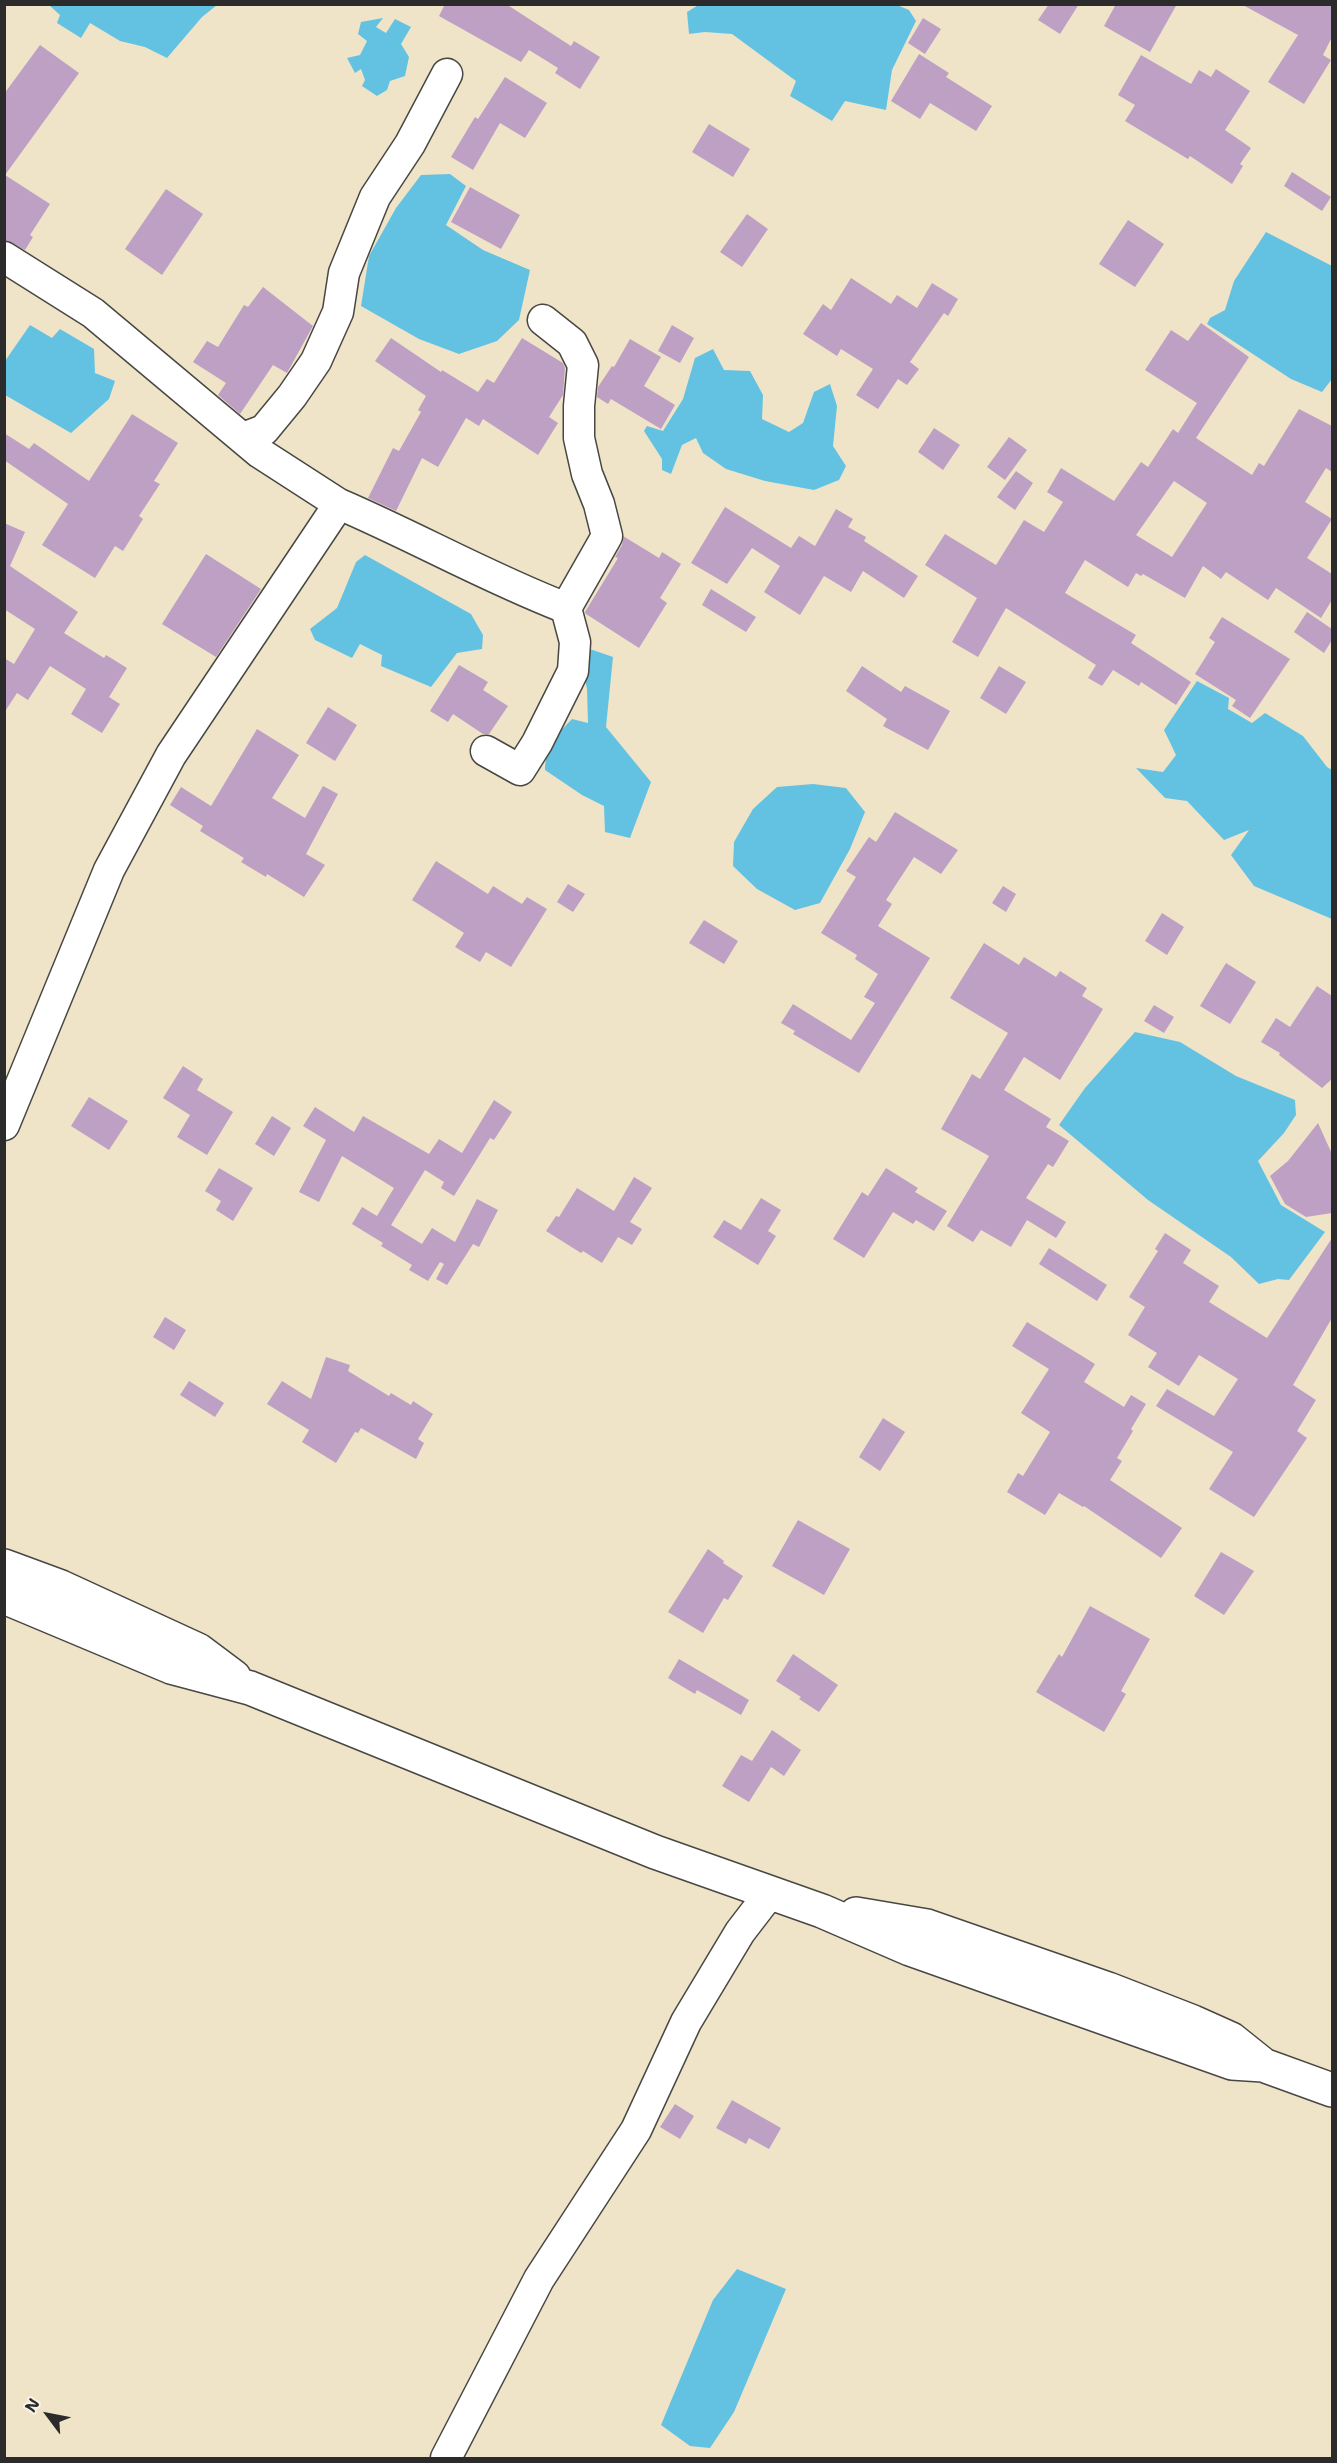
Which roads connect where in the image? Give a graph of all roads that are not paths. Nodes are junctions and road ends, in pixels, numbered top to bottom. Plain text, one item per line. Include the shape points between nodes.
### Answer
1 (447, 74) dead end
2 (4, 257) edge
3 (543, 320) dead end
4 (243, 438) junction
5 (339, 504) junction
6 (566, 608) junction
7 (486, 751) dead end
8 (4, 1125) edge
9 (4, 1566) edge
10 (4, 1597) edge
11 (250, 1688) junction
12 (770, 1893) junction
13 (1332, 2090) edge
14 (446, 2458) edge

1 - 4 street via 410,144 375,197 344,273 338,312 316,361 264,430
2 - 4 street via 93,313
3 - 6 street via 572,344 583,365 579,438 607,536
4 - 5 street
5 - 6 street
5 - 8 street via 171,755 109,870
6 - 7 street via 575,642 573,671 537,743 520,770
9 - 11 main road via 61,1587 198,1650
10 - 11 main road via 171,1667
11 - 12 main road via 655,1852
12 - 13 main road via 822,1911 868,1914 949,1933 1193,2022 1231,2039 1263,2065
12 - 14 street via 740,1932 686,2022 636,2130 539,2279

